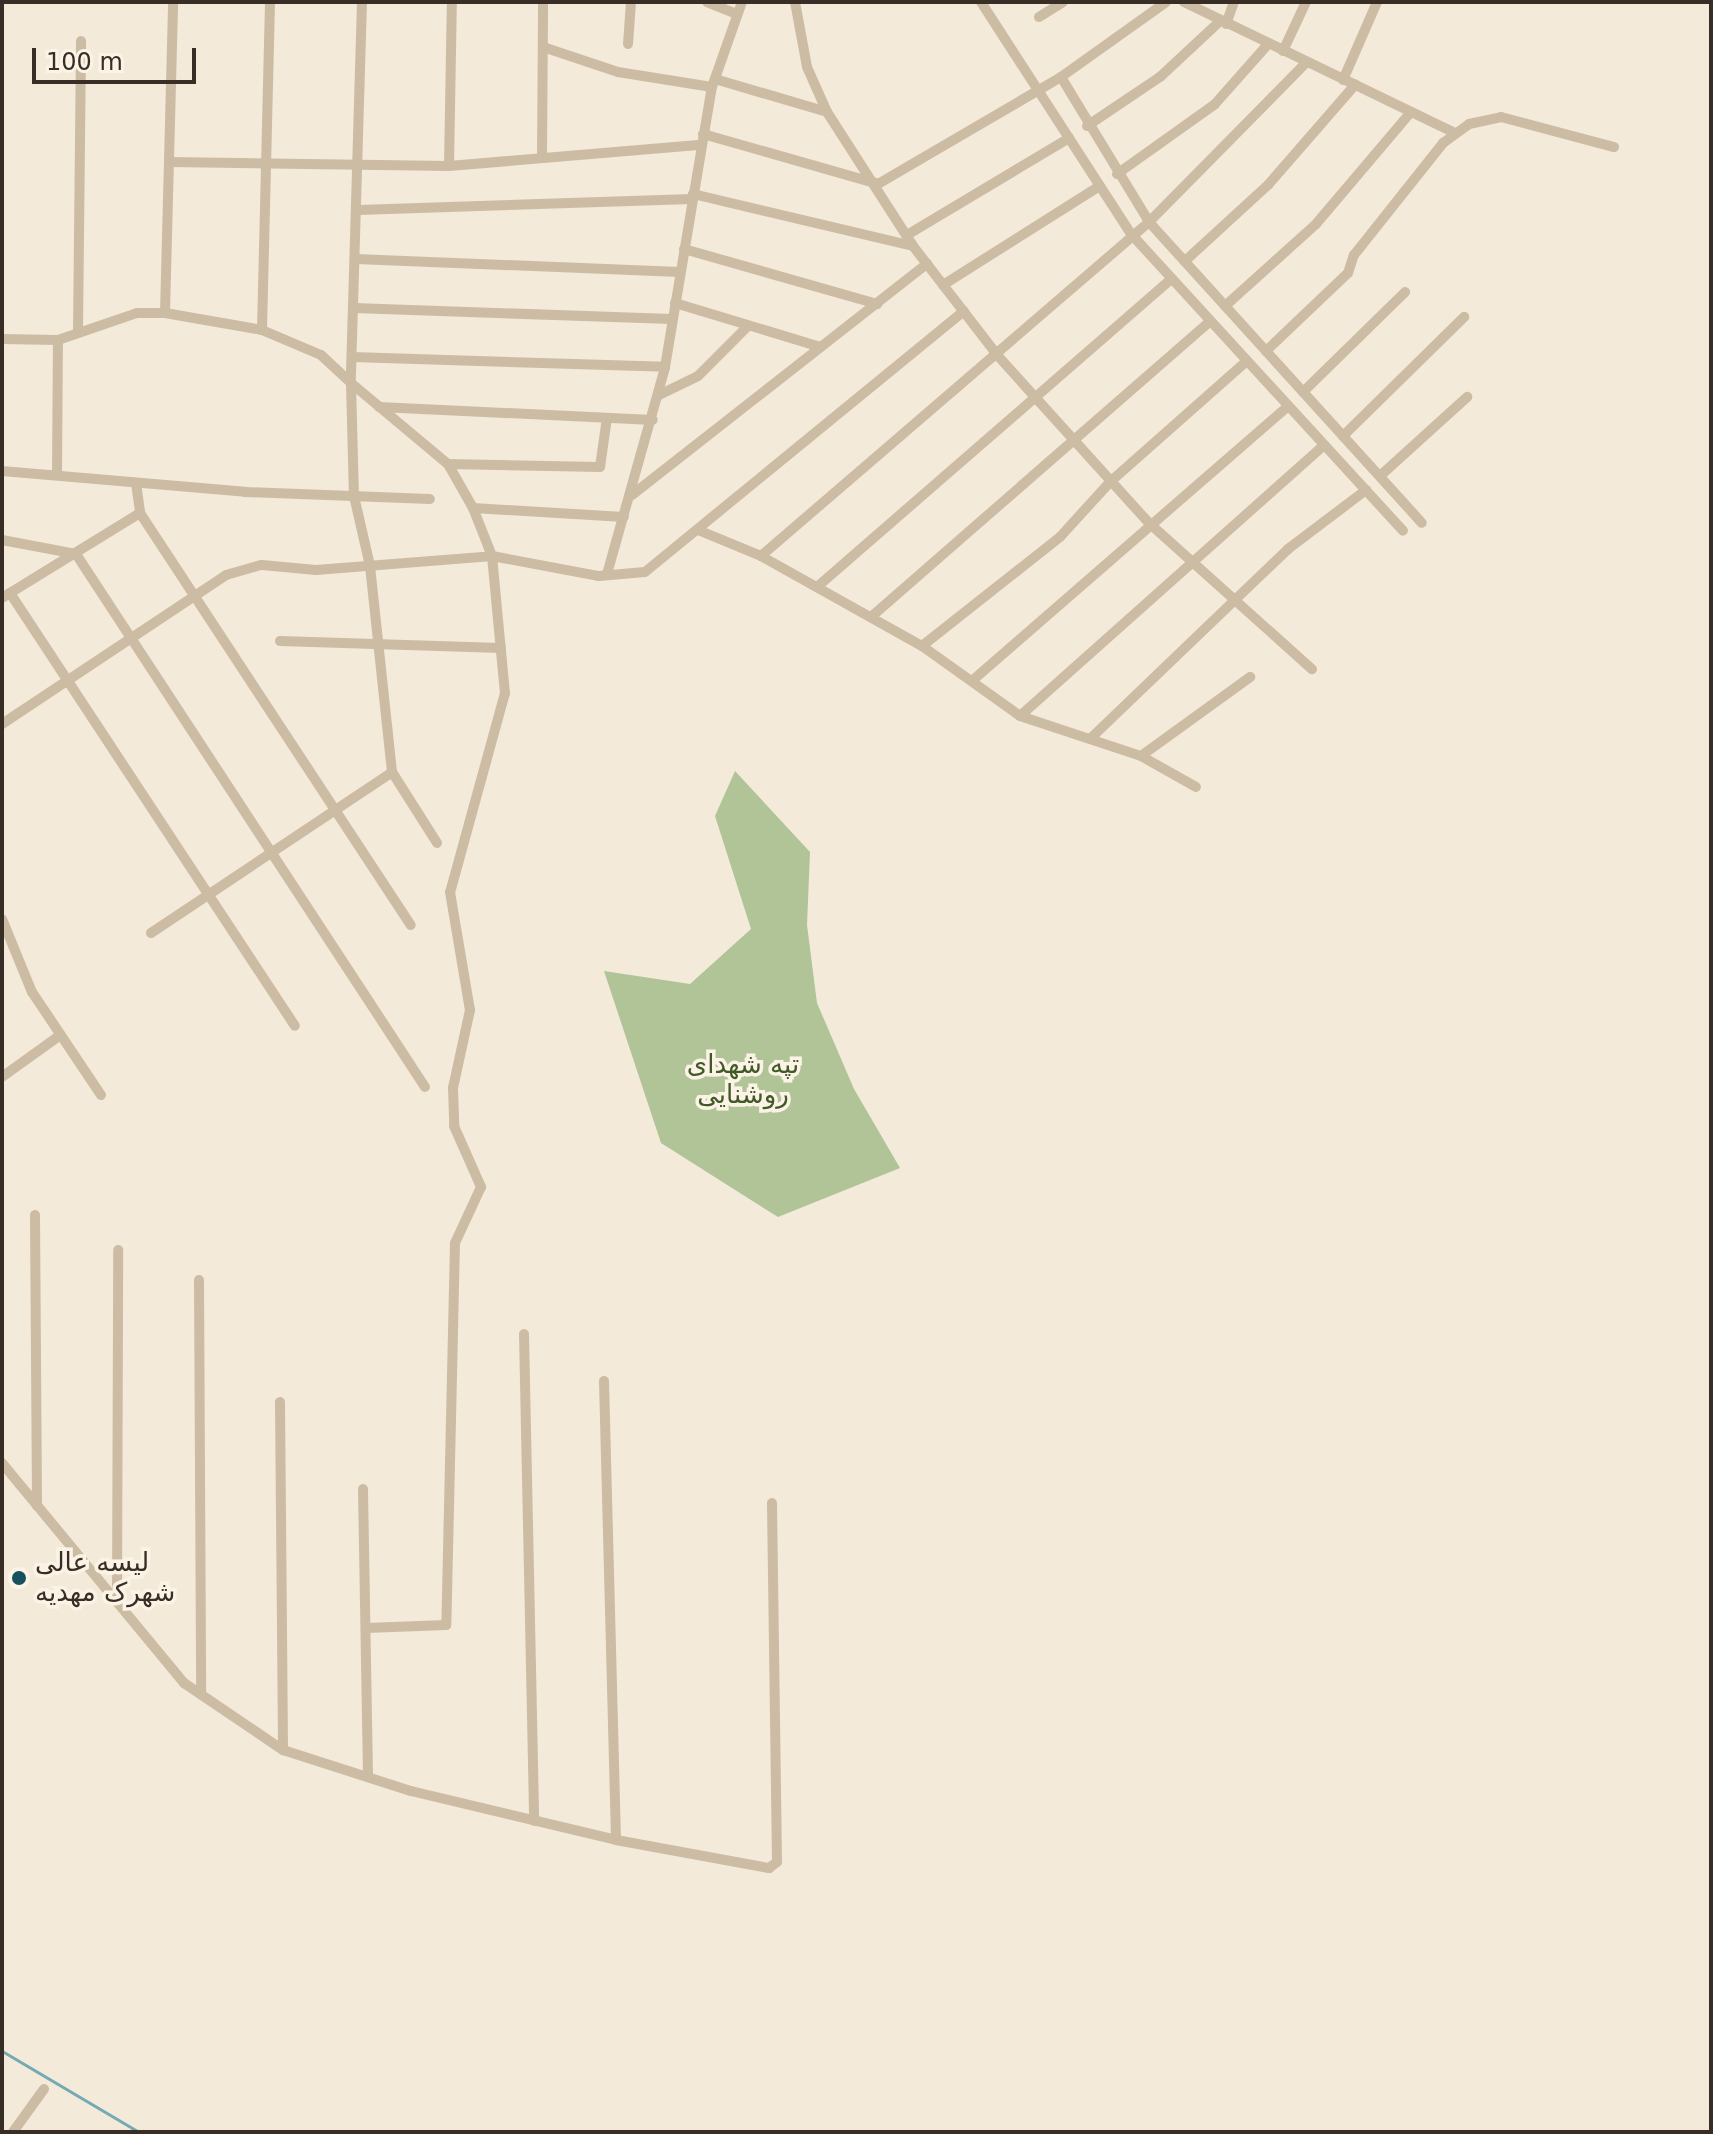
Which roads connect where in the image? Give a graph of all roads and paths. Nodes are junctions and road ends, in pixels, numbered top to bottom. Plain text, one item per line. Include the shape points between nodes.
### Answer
1 (173, 2) edge
2 (270, 2) edge
3 (362, 2) edge
4 (452, 2) edge
5 (543, 2) edge
6 (631, 2) edge
7 (707, 2) edge
8 (742, 2) edge
9 (795, 2) edge
10 (981, 2) edge
11 (1063, 2) edge
12 (1166, 2) edge
13 (1184, 2) edge
14 (1234, 2) edge
15 (1306, 2) edge
16 (1377, 2) edge
17 (736, 14) junction
18 (1039, 17) dead end
19 (1223, 23) junction
20 (81, 41) dead end
21 (628, 44) dead end
22 (1268, 44) junction
23 (543, 47) junction
24 (1283, 51) junction
25 (1307, 62) junction
26 (1061, 77) junction
27 (1343, 80) junction
28 (713, 83) junction
29 (1355, 85) junction
30 (1039, 88) junction
31 (827, 112) junction
32 (1411, 112) junction
33 (1087, 126) junction
34 (1455, 133) junction
35 (703, 134) junction
36 (1069, 138) junction
37 (701, 145) junction
38 (1614, 147) dead end
39 (542, 158) junction
40 (169, 162) junction
41 (267, 164) junction
42 (360, 165) junction
43 (449, 166) junction
44 (1117, 174) junction
45 (878, 184) junction
46 (1098, 187) junction
47 (692, 196) junction
48 (358, 210) junction
49 (1149, 222) junction
50 (907, 235) junction
51 (1132, 235) junction
52 (913, 246) junction
53 (684, 249) junction
54 (356, 259) junction
55 (1185, 261) junction
56 (927, 264) junction
57 (680, 272) junction
58 (1171, 279) junction
59 (943, 285) junction
60 (1405, 292) dead end
61 (675, 303) junction
62 (877, 304) junction
63 (1225, 306) junction
64 (354, 308) junction
65 (964, 311) junction
66 (165, 313) junction
67 (1464, 317) dead end
68 (672, 319) junction
69 (1210, 321) junction
70 (748, 326) junction
71 (262, 330) junction
72 (78, 332) junction
73 (2, 339) edge
74 (58, 340) junction
75 (821, 347) junction
76 (1266, 351) junction
77 (998, 356) junction
78 (352, 357) junction
79 (1247, 361) junction
80 (665, 367) junction
81 (351, 383) junction
82 (1303, 392) junction
83 (659, 395) junction
84 (1035, 397) junction
85 (1467, 397) dead end
86 (1288, 406) junction
87 (379, 407) junction
88 (607, 418) junction
89 (653, 420) junction
90 (1343, 436) junction
91 (1076, 443) junction
92 (1324, 445) junction
93 (448, 464) junction
94 (2, 471) edge
95 (57, 475) junction
96 (1380, 476) junction
97 (1110, 482) junction
98 (136, 483) junction
99 (1366, 490) junction
100 (354, 496) junction
101 (631, 496) junction
102 (430, 499) dead end
103 (473, 508) junction
104 (140, 513) junction
105 (624, 517) junction
106 (1149, 523) junction
107 (1422, 523) dead end
108 (698, 530) junction
109 (1403, 531) dead end
110 (2, 540) edge
111 (76, 554) junction
112 (492, 556) junction
113 (761, 556) junction
114 (1189, 564) junction
115 (370, 566) junction
116 (607, 574) junction
117 (817, 587) junction
118 (6, 595) edge
119 (197, 600) junction
120 (1237, 605) junction
121 (871, 617) junction
122 (134, 641) junction
123 (280, 641) dead end
124 (376, 643) junction
125 (922, 646) junction
126 (501, 648) junction
127 (1312, 669) dead end
128 (1250, 677) dead end
129 (973, 680) junction
130 (65, 684) junction
131 (1020, 716) junction
132 (2, 724) edge
133 (1091, 738) junction
134 (1141, 756) junction
135 (392, 772) junction
136 (1196, 787) dead end
137 (336, 811) junction
138 (437, 843) dead end
139 (272, 853) junction
140 (210, 895) junction
141 (2, 919) edge
142 (411, 925) dead end
143 (151, 933) dead end
144 (295, 1026) dead end
145 (59, 1036) junction
146 (2, 1077) edge
147 (425, 1087) dead end
148 (101, 1095) dead end
149 (35, 1215) dead end
150 (118, 1250) dead end
151 (199, 1280) dead end
152 (524, 1334) dead end
153 (604, 1381) dead end
154 (280, 1402) dead end
155 (2, 1463) edge
156 (363, 1489) dead end
157 (772, 1503) dead end
158 (37, 1506) junction
159 (117, 1602) junction
160 (366, 1628) junction
161 (201, 1694) junction
162 (283, 1750) junction
163 (368, 1777) junction
164 (534, 1821) junction
165 (616, 1840) junction
166 (44, 2089) dead end
167 (13, 2132) edge

1 - 40 street
2 - 41 street
3 - 42 street
4 - 43 street
5 - 23 street
6 - 21 street
7 - 17 street
8 - 17 street
9 - 31 street via 807,67
10 - 30 street
11 - 18 street
12 - 26 street
13 - 19 street
14 - 19 street
15 - 24 street
16 - 27 street
17 - 28 street
19 - 22 street
19 - 33 street via 1160,77
20 - 72 street
22 - 24 street
22 - 44 street via 1215,104
23 - 28 street via 618,72
23 - 39 street
24 - 25 street
25 - 27 street
25 - 49 street
26 - 30 street
26 - 33 street
27 - 29 street
28 - 31 street
28 - 35 street
29 - 32 street
29 - 55 street via 1268,185
30 - 36 street
30 - 45 street
31 - 45 street
32 - 34 street
32 - 63 street via 1316,224
33 - 44 street
34 - 38 street via 1501,117
34 - 76 street via 1354,255 1348,273
35 - 37 street
35 - 45 street
36 - 46 street
36 - 50 street
37 - 39 street
37 - 47 street
39 - 43 street
40 - 41 street
40 - 66 street
41 - 42 street
41 - 71 street
42 - 43 street
42 - 48 street
44 - 49 street
45 - 50 street
46 - 51 street
46 - 59 street
47 - 48 street
47 - 52 street
47 - 53 street
48 - 54 street
49 - 51 street
49 - 55 street
50 - 52 street
51 - 58 street
51 - 77 street
52 - 56 street
53 - 57 street
53 - 62 street
54 - 57 street
54 - 64 street
55 - 63 street
56 - 59 street
56 - 62 street
57 - 61 street
58 - 69 street
58 - 84 street
59 - 65 street
60 - 82 street
61 - 68 street
61 - 70 street
62 - 75 street
63 - 76 street
64 - 68 street
64 - 78 street
65 - 77 street
65 - 108 street
66 - 71 street
66 - 72 street
67 - 90 street
68 - 80 street
69 - 79 street
69 - 91 street
70 - 75 street
70 - 83 street via 698,376
71 - 81 street via 321,355
72 - 74 street
73 - 74 street
74 - 95 street
75 - 101 street
76 - 82 street
77 - 84 street
77 - 113 street
78 - 80 street
78 - 81 street
79 - 86 street
79 - 97 street
80 - 83 street
81 - 87 street
81 - 100 street
82 - 90 street
83 - 89 street
84 - 91 street
84 - 117 street
85 - 96 street
86 - 92 street
86 - 106 street
87 - 88 street
87 - 93 street
88 - 89 street
88 - 93 street via 600,467
89 - 101 street
90 - 96 street
91 - 97 street
91 - 121 street
92 - 99 street
92 - 114 street
93 - 103 street
94 - 95 street
95 - 98 street
96 - 107 street
97 - 106 street
97 - 125 street via 1060,537
98 - 100 street
98 - 104 street
99 - 109 street
99 - 120 street via 1288,549
100 - 102 street
100 - 115 street
101 - 105 street
103 - 105 street
103 - 112 street
104 - 111 street
104 - 119 street
105 - 116 street
106 - 114 street
106 - 129 street via 1061,610
108 - 113 street
108 - 116 street via 645,572
110 - 111 street
111 - 118 street
111 - 122 street
112 - 115 street
112 - 116 street
112 - 126 street
113 - 117 street
114 - 120 street
114 - 131 street via 1108,645
115 - 119 street via 262,565 226,575
115 - 124 street
117 - 121 street
118 - 130 street
119 - 122 street
119 - 137 street
120 - 127 street
120 - 133 street
121 - 125 street
122 - 130 street
122 - 139 street
123 - 124 street
124 - 126 street
124 - 135 street
125 - 129 street
126 - 160 street via 505,693 449,911 470,1010 453,1088 454,1126 481,1187 455,1243 446,1625
128 - 134 street
129 - 131 street
130 - 132 street
130 - 140 street
131 - 133 street
133 - 134 street
134 - 136 street
135 - 137 street
135 - 138 street
137 - 139 street
137 - 142 street
139 - 140 street
139 - 147 street
140 - 143 street
140 - 144 street
141 - 145 street
145 - 146 street
145 - 148 street
149 - 158 street
150 - 159 street
151 - 161 street
152 - 164 street
153 - 165 street
154 - 162 street
155 - 158 street
156 - 160 street
157 - 165 street via 777,1862 769,1868
158 - 159 street
159 - 161 street
160 - 163 street
161 - 162 street
162 - 163 street
163 - 164 street
164 - 165 street
166 - 167 street

